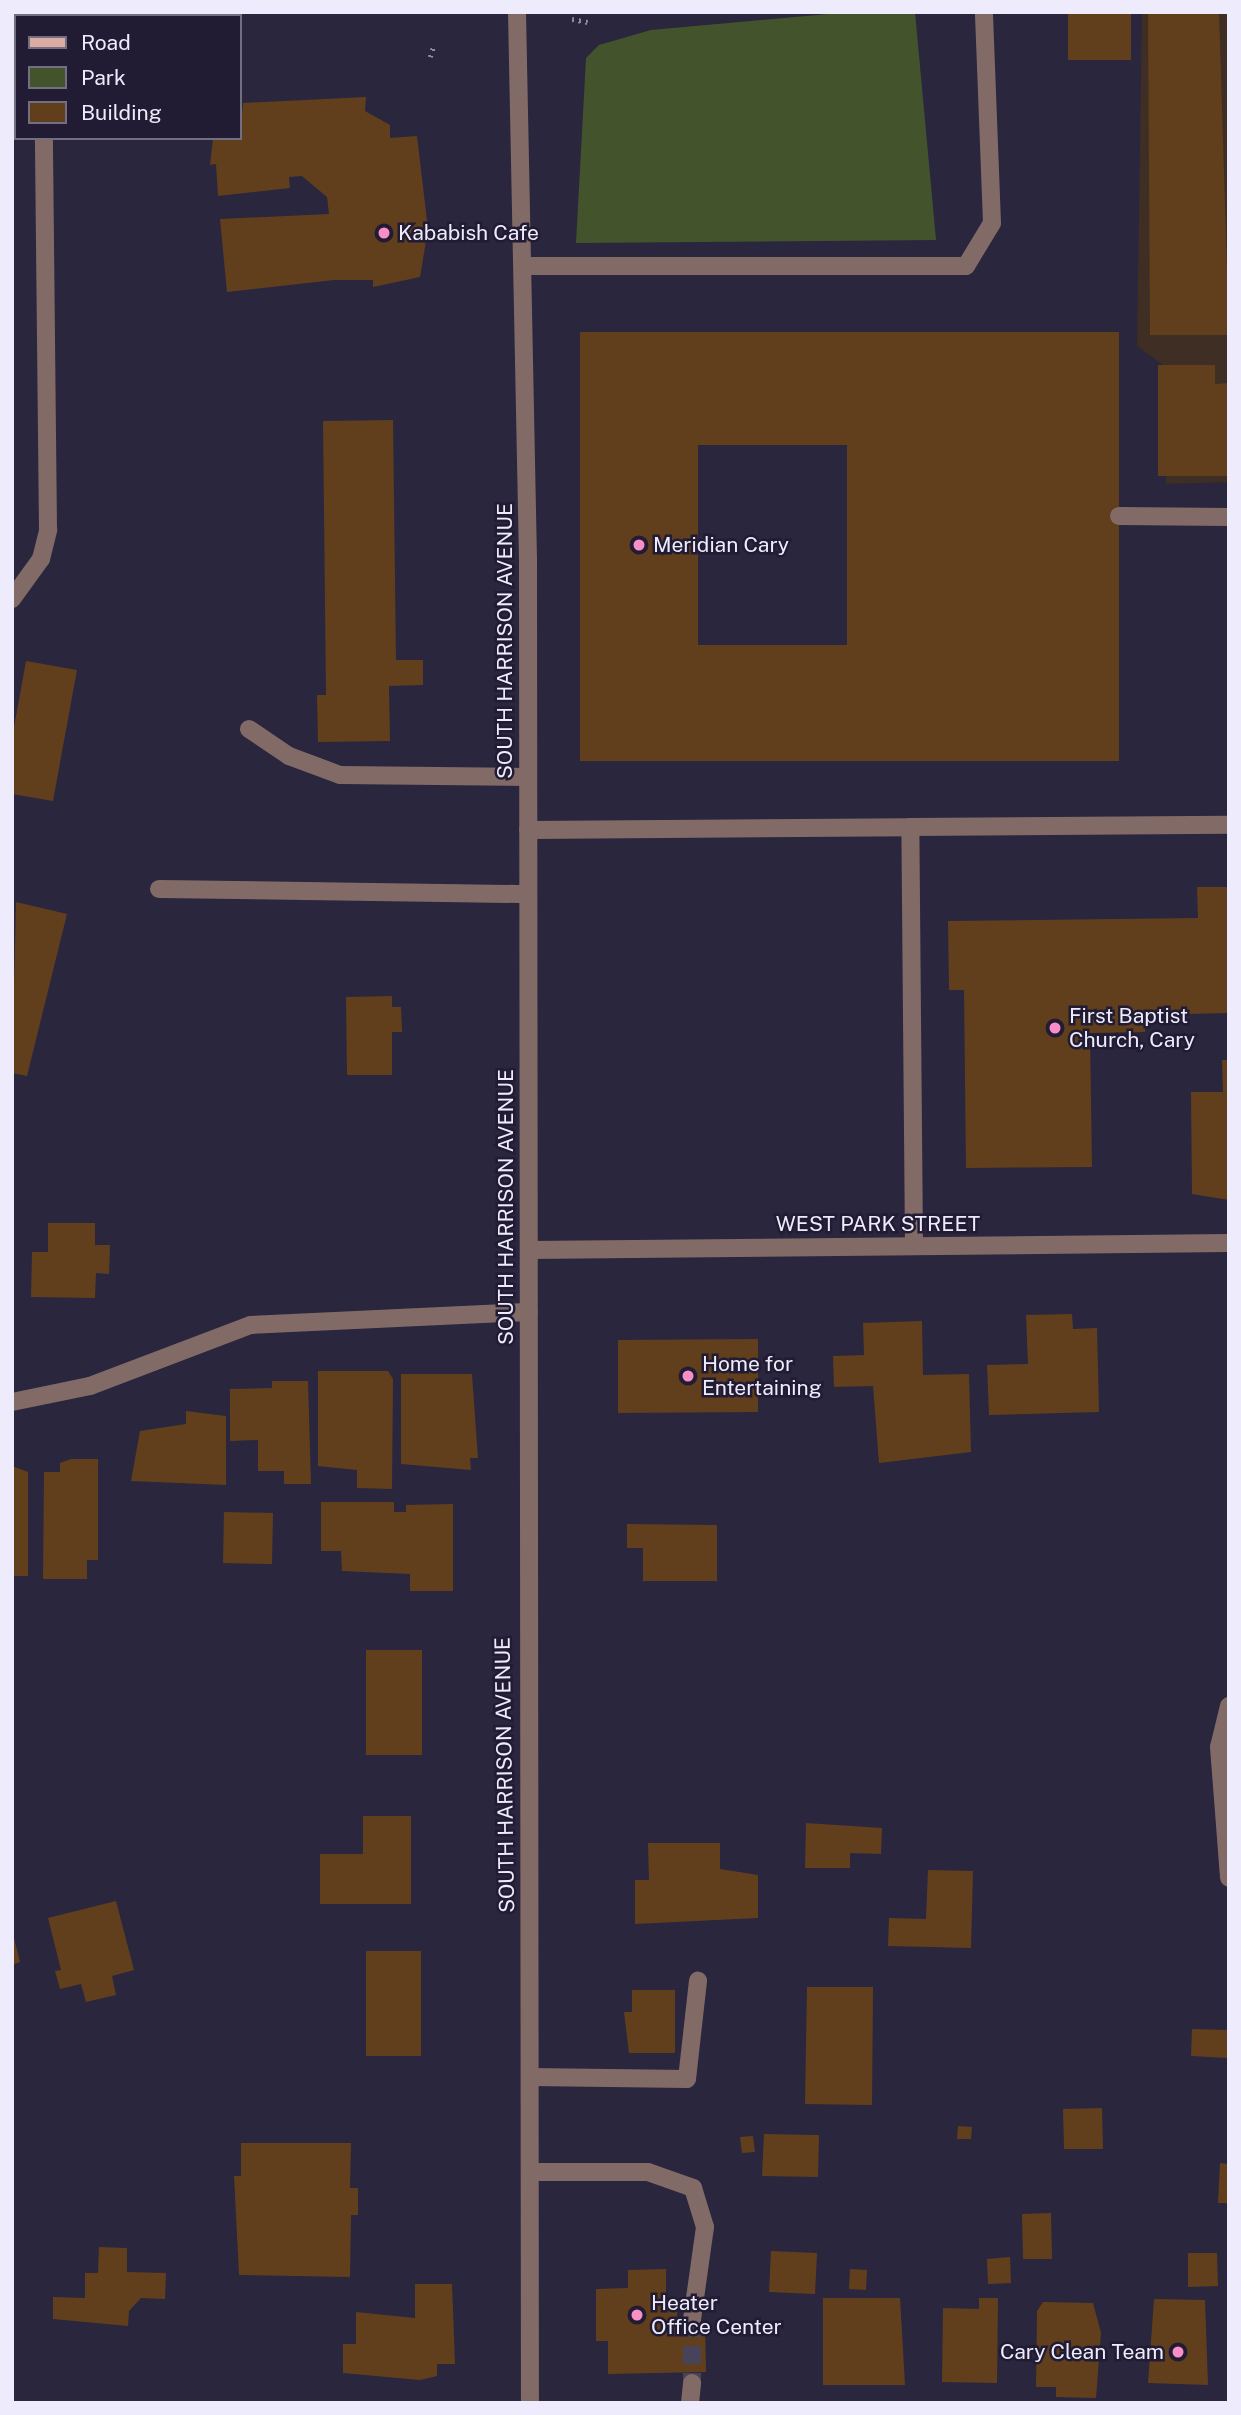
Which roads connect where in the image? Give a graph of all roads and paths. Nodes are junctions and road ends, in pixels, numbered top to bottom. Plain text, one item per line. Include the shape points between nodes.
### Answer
1 (517, 12) edge
2 (984, 12) edge
3 (572, 19) dead end
4 (588, 22) dead end
5 (434, 45) dead end
6 (430, 57) dead end
7 (44, 140) edge
8 (524, 266) junction
9 (1119, 516) dead end
10 (1229, 517) edge
11 (12, 599) edge
12 (250, 729) dead end
13 (528, 777) junction
14 (1229, 825) edge
15 (910, 827) junction
16 (528, 830) junction
17 (159, 889) dead end
18 (528, 894) junction
19 (1229, 1243) edge
20 (914, 1247) junction
21 (528, 1250) junction
22 (528, 1312) junction
23 (12, 1402) edge
24 (1229, 1706) edge
25 (1229, 1878) edge
26 (698, 1981) dead end
27 (530, 2077) junction
28 (531, 2172) junction
29 (692, 2319) tunnel mouth
30 (692, 2383) tunnel mouth
31 (530, 2403) edge
32 (690, 2403) edge

1 - 8 street, SOUTH HARRISON AVENUE
2 - 8 street via 992,223 966,266
3 - 4 path
5 - 6 path
7 - 11 street via 48,530 41,559
8 - 13 street, SOUTH HARRISON AVENUE
9 - 10 street
12 - 13 street via 289,756 340,775
13 - 16 street, SOUTH HARRISON AVENUE
14 - 15 street
15 - 16 street
15 - 20 street
16 - 18 street, SOUTH HARRISON AVENUE
17 - 18 street
18 - 21 street, SOUTH HARRISON AVENUE
19 - 20 street, WEST PARK STREET
20 - 21 street, WEST PARK STREET
21 - 22 street, SOUTH HARRISON AVENUE
22 - 23 street via 251,1325 90,1386
22 - 27 street, SOUTH HARRISON AVENUE
24 - 25 street via 1219,1747
26 - 27 street via 688,2079
27 - 28 street, SOUTH HARRISON AVENUE
28 - 29 street via 648,2172 693,2188 705,2227
28 - 31 street, SOUTH HARRISON AVENUE
30 - 32 street

